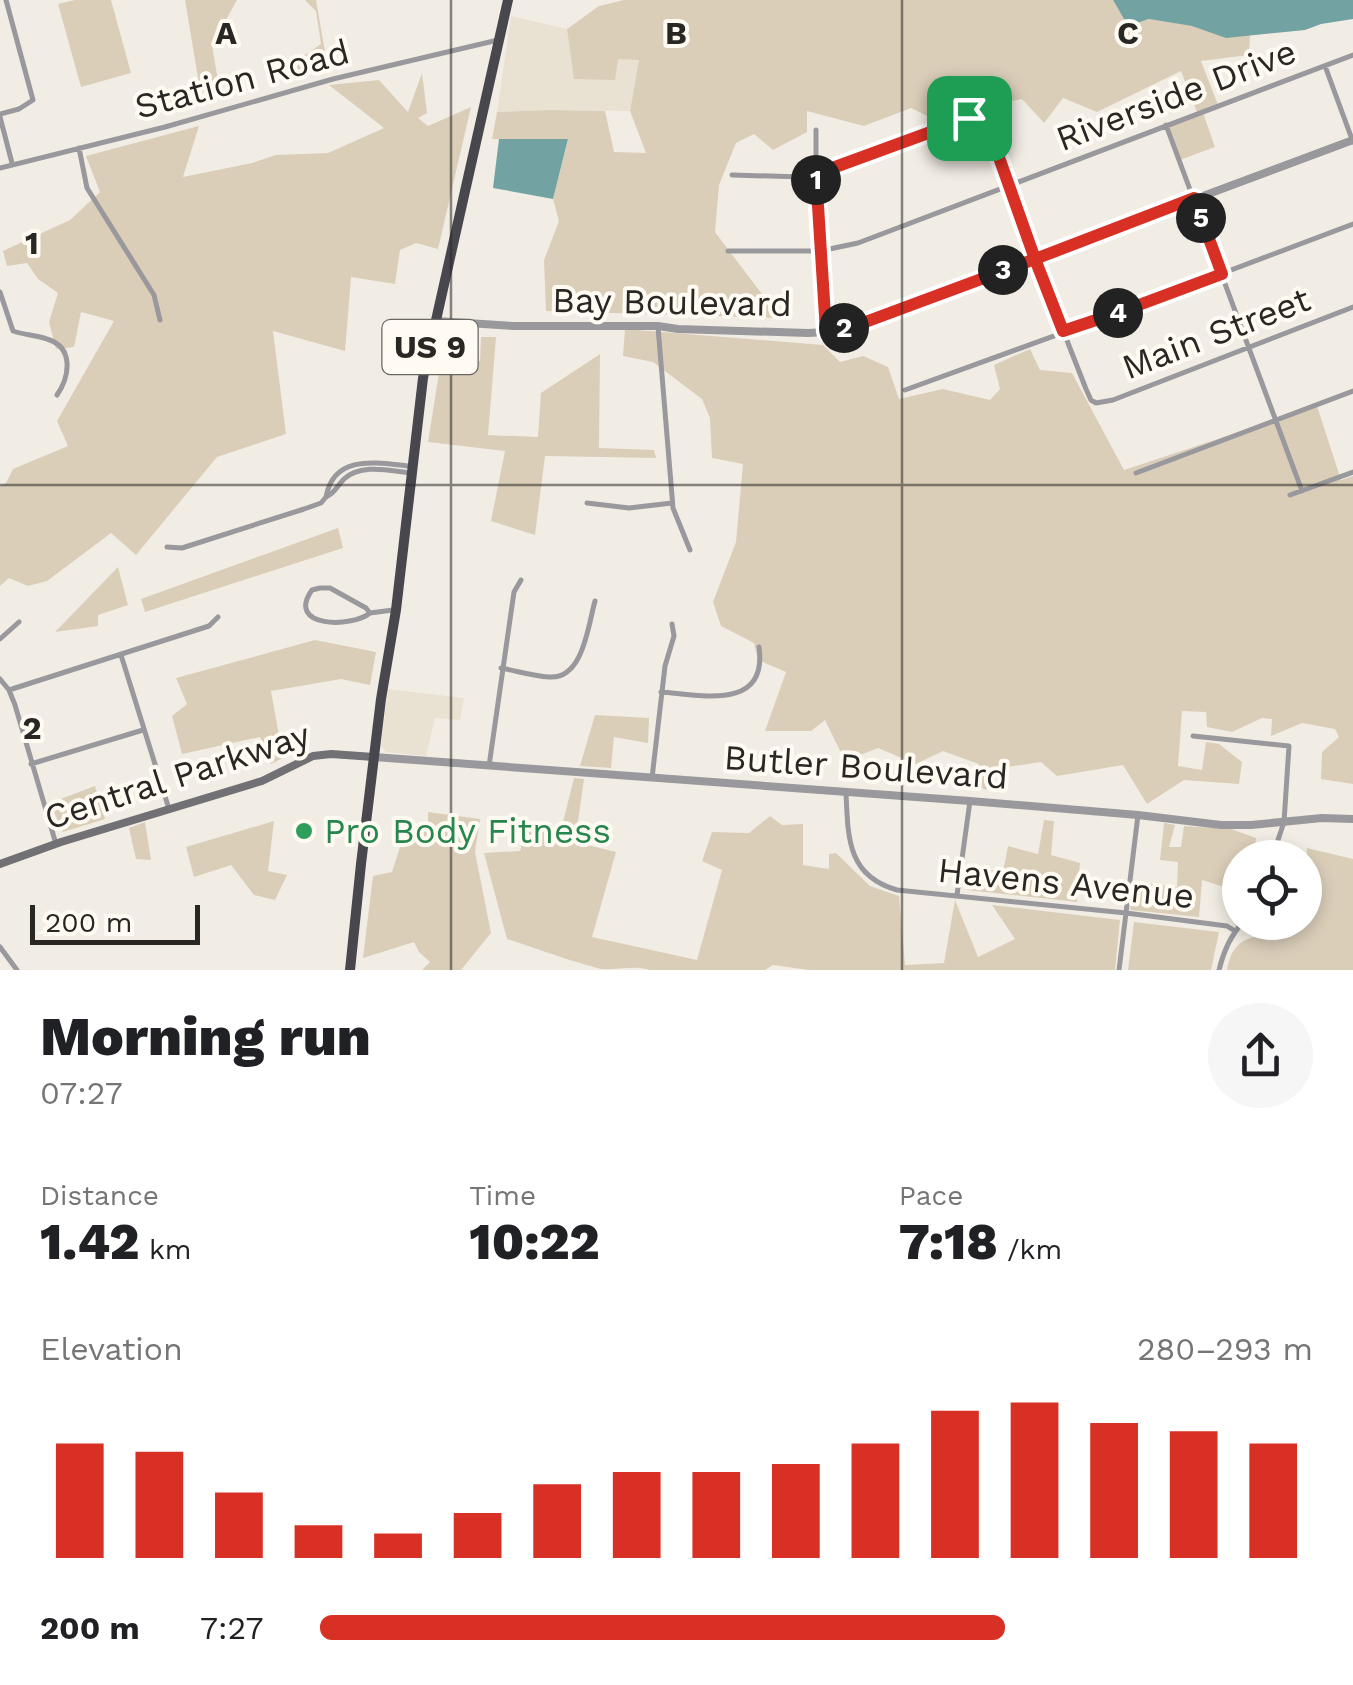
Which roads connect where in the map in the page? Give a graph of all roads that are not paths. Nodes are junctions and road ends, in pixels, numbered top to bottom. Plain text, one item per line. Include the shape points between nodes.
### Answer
1 (6, 0) edge
2 (508, 0) edge
3 (498, 40) junction
4 (1353, 55) edge
5 (1325, 66) junction
6 (0, 116) edge
7 (1166, 126) junction
8 (816, 130) dead end
9 (1353, 140) edge
10 (79, 148) junction
11 (12, 164) junction
12 (0, 168) edge
13 (816, 174) junction
14 (732, 176) dead end
15 (1009, 185) junction
16 (1194, 198) junction
17 (1353, 224) edge
18 (820, 251) junction
19 (728, 252) dead end
20 (1035, 259) junction
21 (1222, 274) junction
22 (0, 292) edge
23 (1353, 307) edge
24 (160, 320) dead end
25 (436, 320) junction
26 (658, 326) junction
27 (1063, 331) junction
28 (826, 332) junction
29 (1250, 347) junction
30 (905, 390) dead end
31 (1353, 391) edge
32 (56, 395) dead end
33 (1276, 421) junction
34 (412, 470) junction
35 (1353, 472) edge
36 (1136, 473) dead end
37 (1302, 490) junction
38 (1290, 494) dead end
39 (672, 502) junction
40 (587, 503) dead end
41 (167, 547) dead end
42 (690, 550) dead end
43 (521, 580) dead end
44 (595, 601) dead end
45 (396, 610) junction
46 (370, 613) junction
47 (218, 617) dead end
48 (19, 622) dead end
49 (672, 624) dead end
50 (0, 639) edge
51 (759, 647) dead end
52 (121, 655) junction
53 (501, 668) junction
54 (0, 679) edge
55 (8, 690) junction
56 (661, 692) junction
57 (143, 730) junction
58 (1194, 736) dead end
59 (374, 757) junction
60 (31, 764) junction
61 (488, 766) junction
62 (652, 778) junction
63 (846, 792) junction
64 (970, 801) junction
65 (168, 809) junction
66 (1138, 815) junction
67 (1353, 819) edge
68 (1284, 822) junction
69 (1278, 840) edge
70 (56, 844) junction
71 (0, 864) edge
72 (957, 895) junction
73 (1126, 913) junction
74 (1222, 925) edge
75 (1230, 940) edge
76 (0, 947) edge
77 (16, 970) edge
78 (350, 970) edge
79 (1119, 970) edge
80 (1219, 970) edge

1 - 6 street via 32,100
2 - 3 highway, US 9
3 - 10 street, Station Road
3 - 25 highway, US 9
4 - 5 street, Riverside Drive
5 - 7 street, Riverside Drive
5 - 9 street
6 - 11 street
7 - 15 street, Riverside Drive
7 - 16 street
8 - 13 street
9 - 16 street, Bay Boulevard
10 - 11 street, Station Road
10 - 24 street via 87,188 154,295
11 - 12 street, Station Road
13 - 14 street
13 - 15 street via 979,117
13 - 18 street
15 - 18 street, Riverside Drive
15 - 20 street
16 - 20 street, Bay Boulevard
16 - 21 street
17 - 21 street
18 - 19 street, Riverside Drive
18 - 28 street
20 - 27 street
20 - 28 street, Bay Boulevard
21 - 27 street
21 - 29 street
22 - 32 street via 13,331 60,345 68,366
23 - 29 street, Main Street
25 - 26 street, Bay Boulevard
25 - 34 highway, US 9
26 - 28 street, Bay Boulevard
26 - 39 street
27 - 29 street, Main Street via 1096,403
27 - 30 street
29 - 33 street
31 - 33 street
33 - 36 street
33 - 37 street
34 - 41 street via 364,470 321,503 182,548
34 - 45 highway, US 9
35 - 37 street
37 - 38 street
39 - 40 street via 628,508
39 - 42 street
43 - 53 street
44 - 53 street via 576,665 566,675
45 - 46 street
45 - 59 highway, US 9
46 - 46 street via 361,620 322,622 309,614 306,600 312,590 330,588
47 - 52 street
48 - 50 street
49 - 56 street
51 - 56 street via 756,675 741,692
52 - 55 street
52 - 57 street
53 - 61 street
54 - 55 street
55 - 60 street
56 - 62 street
57 - 60 street
57 - 65 street
58 - 68 street via 1289,746
59 - 61 street, Butler Boulevard
59 - 65 main road, Central Parkway via 320,754 262,781
59 - 78 highway, US 9
60 - 70 street
61 - 62 street, Butler Boulevard
62 - 63 street, Butler Boulevard
63 - 64 street, Butler Boulevard
63 - 72 street, Havens Avenue via 851,848 876,882
64 - 66 street, Butler Boulevard
64 - 72 street
65 - 70 main road, Central Parkway
66 - 68 street, Butler Boulevard via 1221,825
66 - 73 street
67 - 68 street, Butler Boulevard
68 - 69 street
70 - 71 main road, Central Parkway
72 - 73 street, Havens Avenue
73 - 74 street, Havens Avenue
73 - 79 street
75 - 80 street
76 - 77 street

